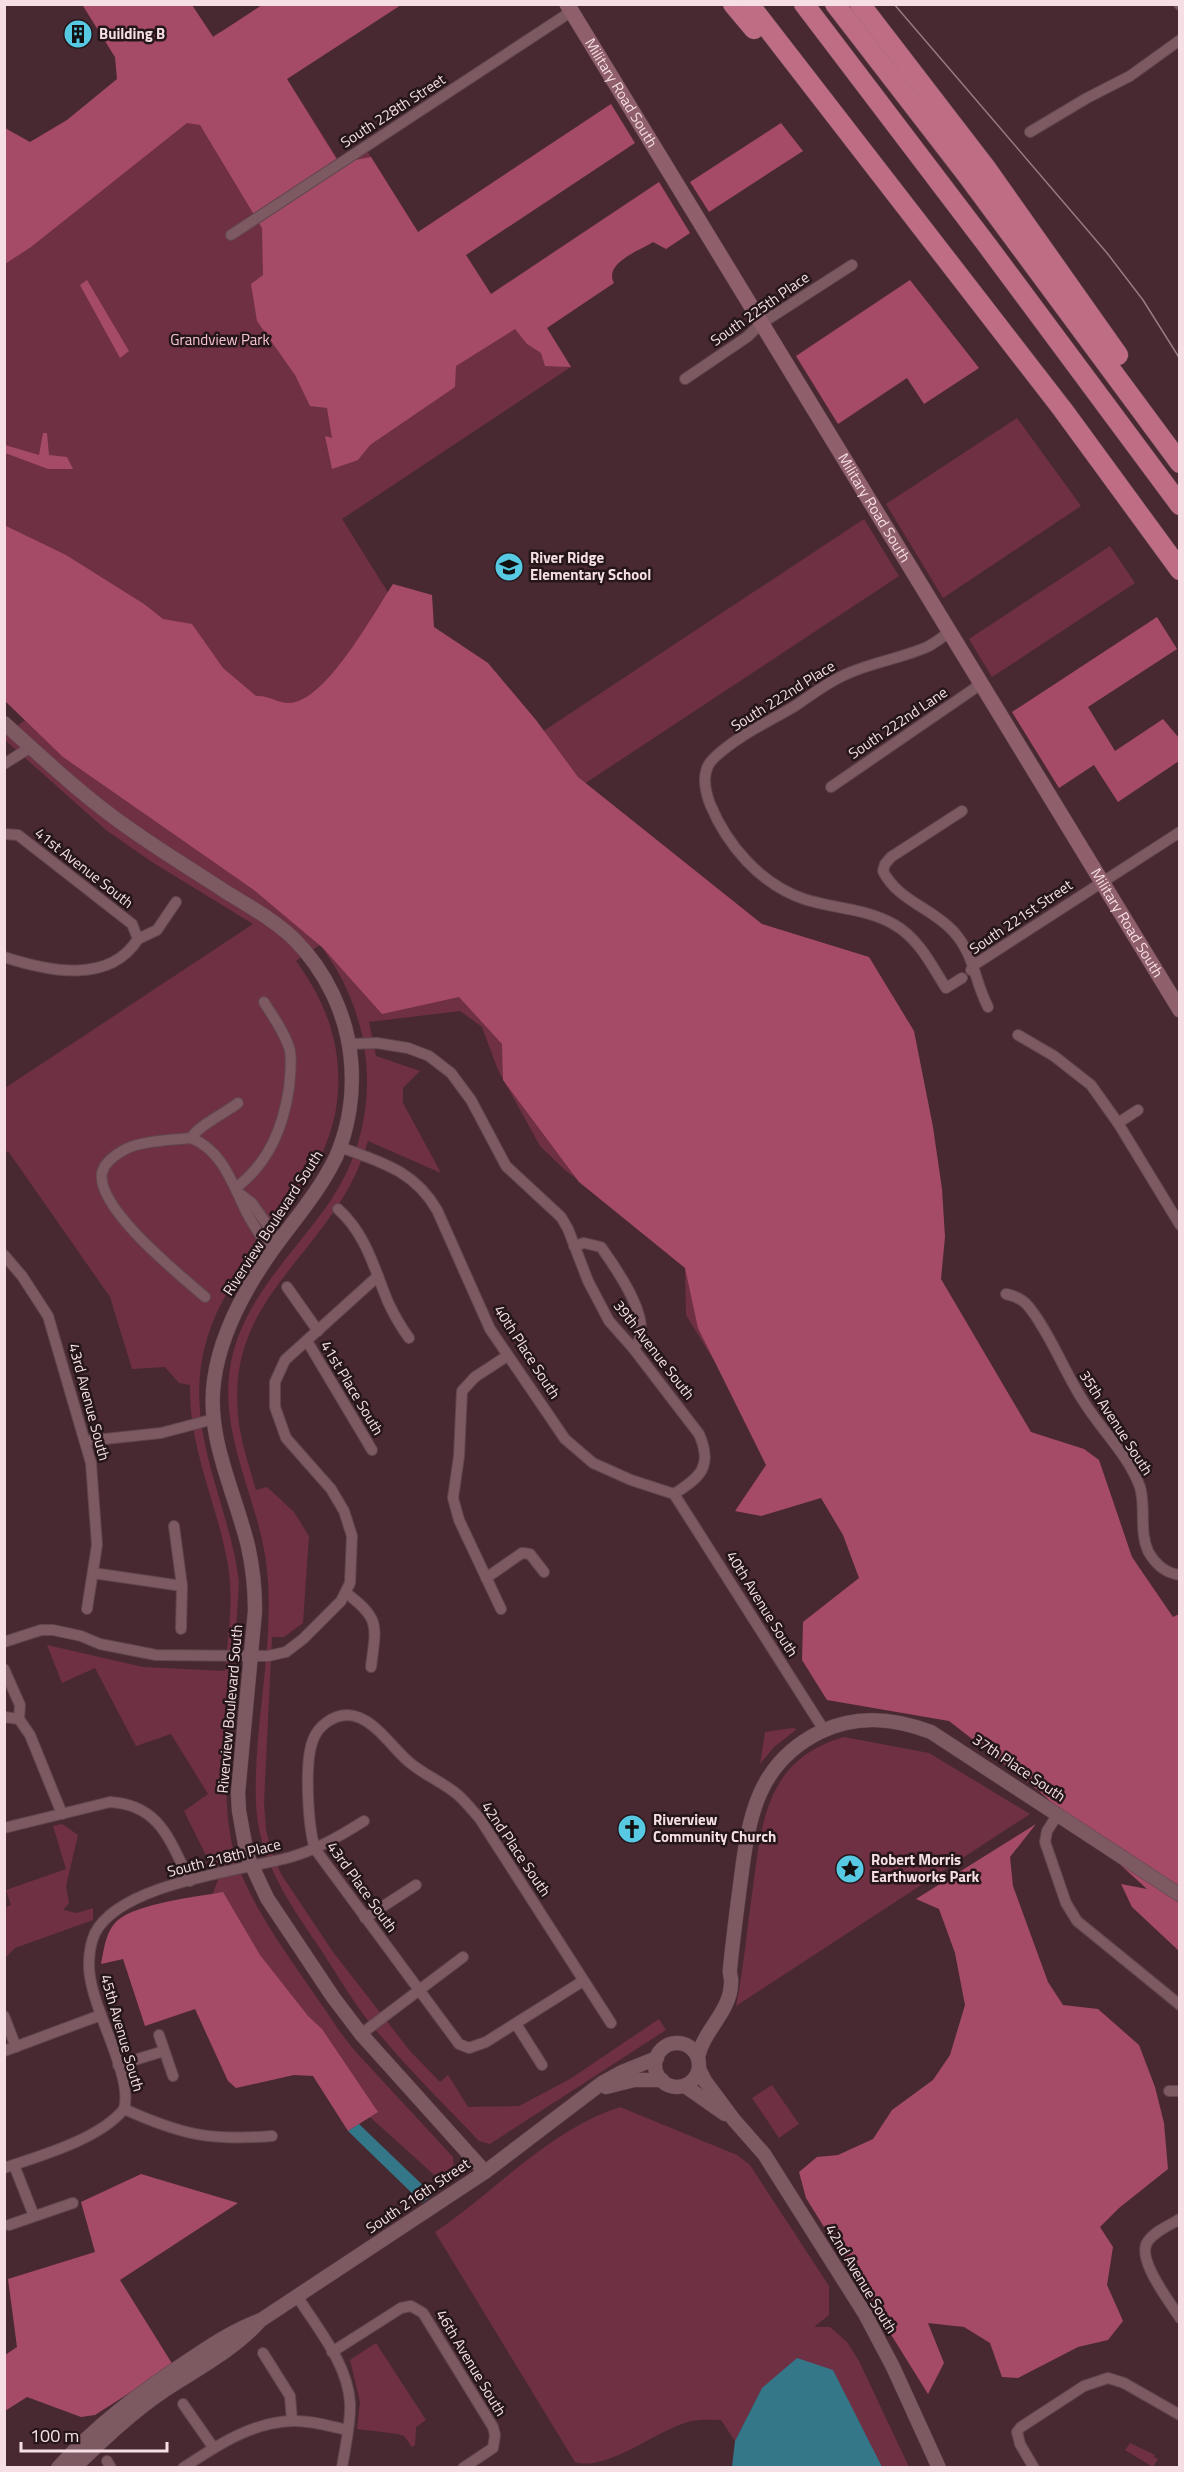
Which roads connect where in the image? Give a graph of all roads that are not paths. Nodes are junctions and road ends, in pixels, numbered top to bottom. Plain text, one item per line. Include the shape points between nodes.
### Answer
1 (733, 4) edge
2 (749, 4) edge
3 (804, 4) edge
4 (835, 4) edge
5 (860, 4) edge
6 (569, 8) edge
7 (1179, 40) edge
8 (1030, 132) dead end
9 (862, 149) junction
10 (231, 235) dead end
11 (852, 265) dead end
12 (762, 323) junction
13 (685, 379) dead end
14 (1179, 444) edge
15 (1179, 462) edge
16 (1179, 505) edge
17 (1179, 570) edge
18 (950, 632) junction
19 (981, 684) junction
20 (4, 723) edge
21 (32, 747) junction
22 (4, 764) edge
23 (831, 787) dead end
24 (962, 811) dead end
25 (1179, 832) edge
26 (4, 834) edge
27 (1100, 882) junction
28 (176, 902) dead end
29 (138, 939) junction
30 (4, 957) edge
31 (972, 968) junction
32 (962, 978) dead end
33 (264, 1002) dead end
34 (988, 1007) dead end
35 (1179, 1010) edge
36 (1018, 1035) dead end
37 (350, 1044) junction
38 (238, 1103) dead end
39 (1138, 1110) dead end
40 (1118, 1124) junction
41 (191, 1138) junction
42 (340, 1147) junction
43 (238, 1191) junction
44 (338, 1209) dead end
45 (1179, 1225) edge
46 (574, 1246) junction
47 (275, 1247) junction
48 (4, 1255) edge
49 (378, 1276) junction
50 (287, 1287) dead end
51 (1006, 1294) dead end
52 (205, 1297) dead end
53 (318, 1331) junction
54 (409, 1338) dead end
55 (307, 1341) junction
56 (633, 1348) junction
57 (507, 1356) junction
58 (214, 1419) junction
59 (86, 1441) junction
60 (372, 1450) dead end
61 (674, 1494) junction
62 (174, 1526) dead end
63 (544, 1572) dead end
64 (93, 1573) junction
65 (1179, 1575) edge
66 (486, 1578) junction
67 (182, 1586) junction
68 (346, 1593) junction
69 (87, 1608) dead end
70 (501, 1609) dead end
71 (181, 1629) dead end
72 (4, 1642) edge
73 (251, 1656) junction
74 (371, 1667) dead end
75 (4, 1669) edge
76 (4, 1717) edge
77 (20, 1719) junction
78 (330, 1720) joint
79 (824, 1730) junction
80 (62, 1814) junction
81 (1058, 1814) junction
82 (364, 1821) dead end
83 (4, 1828) edge
84 (315, 1849) junction
85 (252, 1866) junction
86 (190, 1881) junction
87 (416, 1885) dead end
88 (1179, 1895) edge
89 (366, 1918) junction
90 (96, 1931) joint
91 (463, 1957) dead end
92 (729, 1976) junction
93 (583, 1981) junction
94 (418, 1990) junction
95 (1179, 2005) edge
96 (101, 2015) junction
97 (4, 2016) edge
98 (611, 2023) dead end
99 (516, 2025) junction
100 (361, 2034) junction
101 (159, 2035) dead end
102 (682, 2044) junction
103 (16, 2047) junction
104 (4, 2051) edge
105 (164, 2051) junction
106 (657, 2058) junction
107 (699, 2063) junction
108 (118, 2065) junction
109 (542, 2065) dead end
110 (173, 2076) dead end
111 (662, 2080) junction
112 (685, 2086) junction
113 (590, 2094) junction
114 (124, 2109) junction
115 (734, 2120) junction
116 (272, 2136) dead end
117 (9, 2167) edge
118 (485, 2172) junction
119 (73, 2203) dead end
120 (34, 2216) junction
121 (1179, 2219) edge
122 (9, 2225) dead end
123 (297, 2296) junction
124 (1179, 2318) edge
125 (333, 2352) junction
126 (263, 2353) dead end
127 (183, 2404) dead end
128 (1179, 2415) edge
129 (292, 2421) junction
130 (110, 2425) junction
131 (347, 2430) junction
132 (213, 2447) junction
133 (58, 2468) edge
134 (74, 2468) edge
135 (183, 2468) edge
136 (342, 2468) edge
137 (463, 2468) edge
138 (939, 2468) edge
139 (1034, 2468) edge

1 - 9 highway
2 - 9 highway
3 - 16 highway
4 - 15 highway
5 - 14 highway via 1046,251
6 - 10 street, South 228th Street
6 - 12 main road, Military Road South
7 - 8 street via 1130,76
9 - 17 highway via 1063,410
11 - 12 street, South 225th Place
12 - 13 street, South 225th Place
12 - 18 main road, Military Road South
18 - 19 main road, Military Road South
18 - 32 street, South 222nd Place via 928,646 850,672 756,727 715,757 708,766 705,789 734,847 781,888 803,898 864,912 896,926 917,944 946,988
19 - 23 street, South 222nd Lane
19 - 27 main road, Military Road South
20 - 21 street, Riverview Boulevard South
21 - 22 street
21 - 37 street, Riverview Boulevard South via 126,827 295,940 330,989
24 - 31 street via 891,857 883,872 897,892 951,929 963,942
25 - 27 street, South 221st Street
26 - 29 street, 41st Avenue South via 18,835 132,924
27 - 31 street, South 221st Street
27 - 35 main road, Military Road South
28 - 29 street via 157,930
29 - 30 street via 114,962 78,971 50,970
31 - 34 street
33 - 43 street via 290,1050 291,1073 283,1121 275,1140
36 - 40 street via 1054,1056 1090,1085
37 - 42 street, Riverview Boulevard South via 351,1090
37 - 46 street, 39th Avenue South via 408,1048 429,1056 451,1073 471,1100 506,1166 561,1217
38 - 41 street via 196,1130
39 - 40 street
40 - 45 street
41 - 43 street via 212,1152
41 - 52 street via 124,1150 107,1163 102,1180 129,1228
42 - 47 street, Riverview Boulevard South via 310,1201
42 - 57 street, 40th Place South via 408,1175 426,1194 437,1210 478,1307
43 - 47 street via 252,1203
44 - 49 street via 362,1238
46 - 56 street, 39th Avenue South via 609,1322
46 - 56 street via 584,1243 601,1247 629,1287 642,1333
47 - 58 street, Riverview Boulevard South via 231,1321 213,1382
48 - 59 street, 43rd Avenue South via 48,1316
49 - 53 street
49 - 54 street
50 - 53 street
51 - 65 street, 35th Avenue South via 1028,1305 1086,1406 1129,1466 1143,1500 1144,1536 1149,1553 1166,1571
53 - 55 street
55 - 60 street, 41st Place South
55 - 68 street via 285,1360 273,1396 286,1438 331,1489 349,1523 351,1567
56 - 61 street, 39th Avenue South via 699,1434 706,1449 704,1467 695,1481
57 - 61 street, 40th Place South via 581,1455 605,1470
57 - 66 street via 469,1382 460,1398 460,1446 453,1498
58 - 59 street via 161,1432
58 - 73 street, Riverview Boulevard South via 253,1571
59 - 64 street, 43rd Avenue South via 98,1537
61 - 79 street, 40th Avenue South
62 - 67 street
63 - 66 street via 530,1554 522,1553
64 - 67 street
64 - 69 street, 43rd Avenue South
66 - 70 street
67 - 71 street
68 - 73 street via 328,1616 286,1652
68 - 74 street via 360,1603 374,1622
72 - 73 street via 53,1630 156,1655
73 - 85 street, Riverview Boulevard South via 238,1793 242,1830
75 - 77 street via 20,1705
76 - 77 street
77 - 80 street
78 - 84 street, 43rd Place South via 316,1734 310,1753 309,1816
78 - 93 street, 42nd Place South via 350,1715 363,1720 408,1762 470,1806
79 - 81 street, 37th Place South via 868,1719 909,1724 961,1749
79 - 92 street via 783,1758 756,1801 746,1841
80 - 83 street
80 - 86 street via 110,1802 139,1808 160,1824
81 - 88 street, 37th Place South
81 - 95 street via 1045,1842 1071,1912 1086,1929
82 - 84 street, South 218th Place
84 - 85 street, South 218th Place
84 - 89 street, 43rd Place South
85 - 86 street, South 218th Place
85 - 100 street, Riverview Boulevard South via 267,1898
86 - 90 street, South 218th Place via 132,1900
87 - 89 street
89 - 94 street, 43rd Place South
90 - 96 street, 45th Avenue South via 89,1967
91 - 94 street
92 - 102 street via 712,2016
92 - 107 street via 732,1982 726,2004 702,2044
93 - 98 street, 42nd Place South
93 - 99 street
94 - 99 street, 43rd Place South via 463,2047 486,2042
94 - 100 street
96 - 103 street
96 - 108 street, 45th Avenue South
97 - 103 street
99 - 109 street
100 - 118 street, Riverview Boulevard South
101 - 105 street
102 - 106 street via 668,2045
102 - 107 street via 693,2049
103 - 104 street
105 - 108 street
105 - 110 street
106 - 111 street via 656,2070
106 - 113 street, South 216th Street via 613,2077
107 - 112 street via 694,2080
107 - 115 street, 42nd Avenue South via 705,2081
108 - 114 street, 45th Avenue South via 125,2088
111 - 112 street via 675,2087
111 - 113 street, South 216th Street via 634,2079
112 - 115 street, 42nd Avenue South
113 - 118 street, South 216th Street
114 - 116 street via 164,2126 206,2137
114 - 117 street via 115,2120 90,2134
115 - 138 street, 42nd Avenue South via 764,2154 865,2314
117 - 120 street
118 - 123 street, South 216th Street
119 - 120 street
120 - 122 street
121 - 124 street via 1145,2247 1154,2276
123 - 125 street
123 - 130 street, South 216th Street via 261,2320 242,2340
125 - 131 street via 347,2387
125 - 137 street, 46th Avenue South via 401,2308 411,2306 423,2313 493,2427 493,2448
126 - 129 street via 290,2396
127 - 132 street
128 - 139 street via 1114,2379 1092,2381 1017,2432
129 - 131 street
129 - 132 street via 258,2427
130 - 133 street
130 - 134 street
131 - 136 street
132 - 135 street

